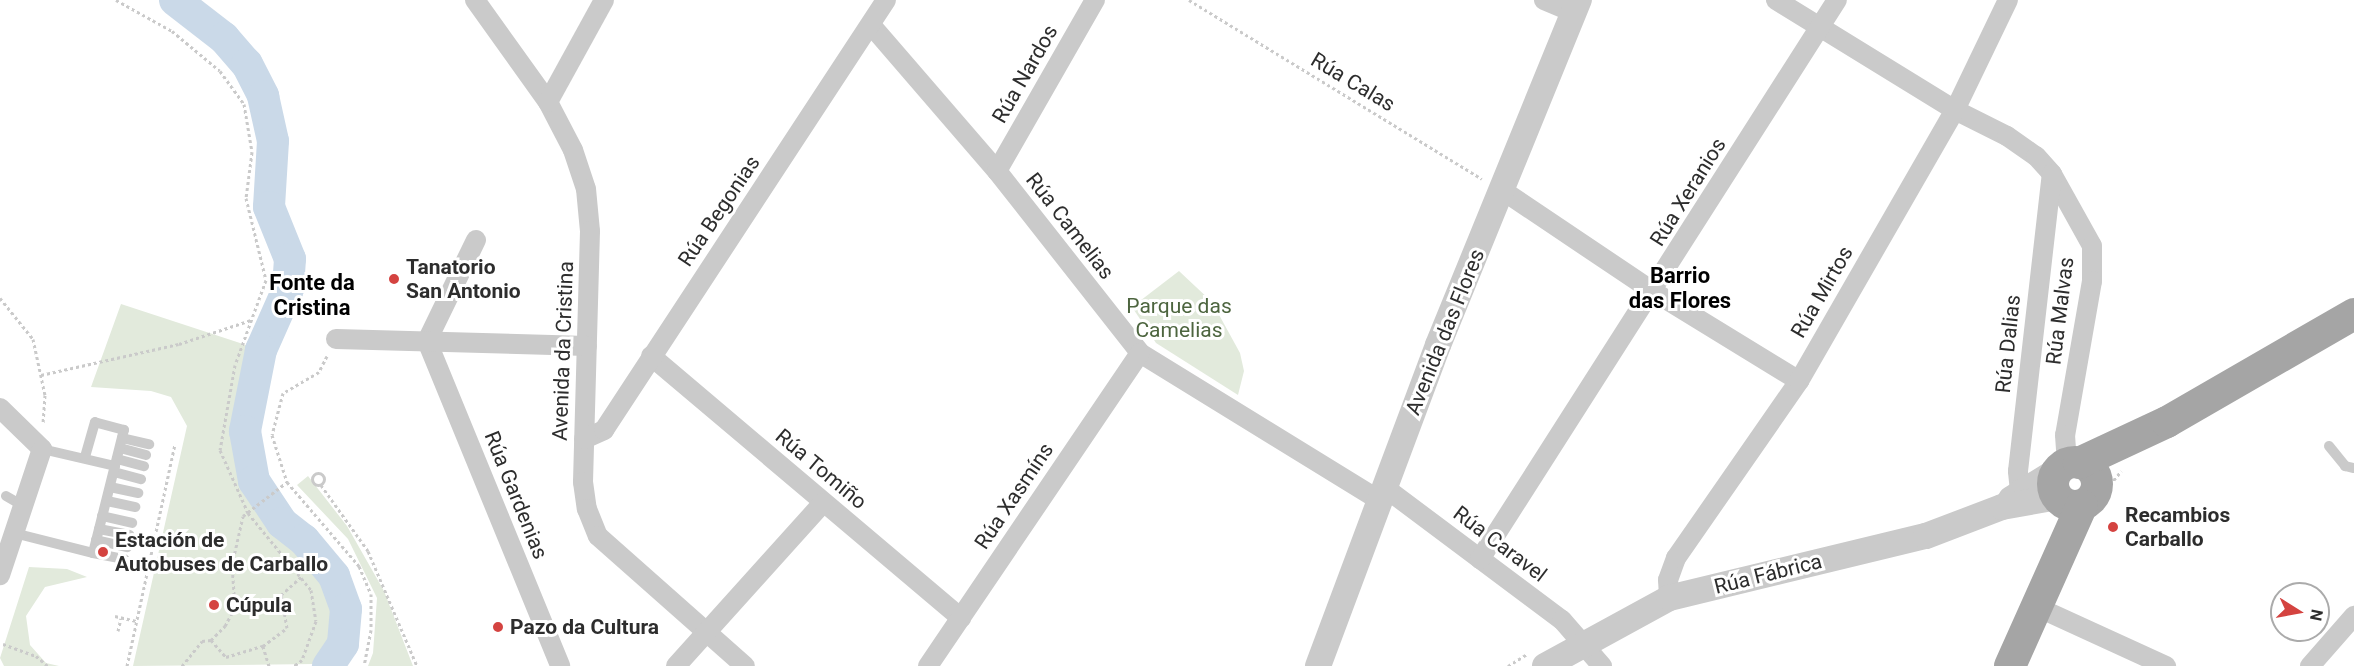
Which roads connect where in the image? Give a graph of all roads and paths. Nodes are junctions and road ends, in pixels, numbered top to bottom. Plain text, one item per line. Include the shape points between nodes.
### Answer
1 (116, 0) edge
2 (476, 0) edge
3 (604, 0) edge
4 (886, 0) edge
5 (1095, 0) edge
6 (1189, 0) edge
7 (1544, 0) edge
8 (1776, 0) edge
9 (1837, 0) edge
10 (2008, 0) edge
11 (1577, 7) edge
12 (871, 25) junction
13 (1820, 27) junction
14 (548, 102) junction
15 (1955, 110) junction
16 (997, 171) junction
17 (2052, 174) junction
18 (1502, 190) junction
19 (2047, 202) junction
20 (2073, 209) junction
21 (476, 240) dead end
22 (1654, 292) junction
23 (0, 298) edge
24 (2354, 315) edge
25 (251, 320) junction
26 (336, 339) joint
27 (428, 341) junction
28 (587, 346) junction
29 (1140, 354) junction
30 (651, 356) junction
31 (41, 375) junction
32 (1799, 381) junction
33 (0, 408) edge
34 (584, 439) junction
35 (175, 444) dead end
36 (2329, 446) dead end
37 (42, 449) junction
38 (117, 457) junction
39 (85, 458) junction
40 (2354, 468) edge
41 (141, 479) dead end
42 (287, 482) junction
43 (2072, 483) junction
44 (321, 485) junction
45 (110, 487) junction
46 (138, 493) dead end
47 (1382, 494) junction
48 (2011, 499) junction
49 (107, 501) junction
50 (823, 503) junction
51 (135, 507) dead end
52 (248, 513) junction
53 (102, 516) junction
54 (132, 523) dead end
55 (99, 529) junction
56 (14, 533) junction
57 (129, 535) dead end
58 (96, 540) junction
59 (127, 547) dead end
60 (93, 553) junction
61 (124, 559) dead end
62 (1480, 559) junction
63 (0, 575) edge
64 (301, 577) junction
65 (1669, 598) junction
66 (2037, 607) junction
67 (115, 616) dead end
68 (2354, 616) edge
69 (121, 618) junction
70 (961, 618) junction
71 (136, 621) junction
72 (118, 631) dead end
73 (708, 632) junction
74 (211, 640) junction
75 (3, 644) dead end
76 (1581, 644) junction
77 (263, 646) junction
78 (48, 666) edge
79 (126, 666) edge
80 (182, 666) edge
81 (269, 666) edge
82 (294, 666) edge
83 (363, 666) edge
84 (417, 666) edge
85 (561, 666) edge
86 (676, 666) edge
87 (745, 666) edge
88 (928, 666) edge
89 (1318, 666) edge
90 (1545, 666) edge
91 (1602, 666) edge
92 (2010, 666) edge
93 (2166, 666) edge
94 (2310, 666) edge

1 - 25 path via 172,31 220,71 244,104 252,152 246,198 266,280
2 - 14 street, Avenida da Cristina
3 - 14 street
4 - 12 street, Rúa Begonias
5 - 16 street, Rúa Nardos
6 - 18 path, Rúa Calas
7 - 11 street
8 - 13 street
9 - 13 street, Rúa Xeranios
10 - 15 street, Rúa Mirtos
11 - 18 street, Avenida das Flores
12 - 16 street, Rúa Camelias
12 - 30 street, Rúa Begonias
13 - 15 street
13 - 22 street, Rúa Xeranios
14 - 28 street, Avenida da Cristina via 573,150 586,189 590,231
15 - 17 street via 2007,136 2036,156
15 - 32 street, Rúa Mirtos
16 - 29 street, Rúa Camelias
17 - 19 street, Rúa Dalias
17 - 20 street, Rúa Malvas
18 - 22 street
18 - 47 street, Avenida das Flores
19 - 20 street
19 - 48 street, Rúa Dalias via 2018,471
20 - 43 street, Rúa Malvas via 2092,246 2092,281 2065,435
21 - 27 street
22 - 32 street
22 - 62 street, Rúa Xeranios
23 - 31 path via 33,339
24 - 43 main road via 2167,422
25 - 31 path via 179,344
25 - 52 path via 235,365 220,450
26 - 27 street
26 - 42 path via 319,372 283,393 272,435
27 - 28 street
27 - 85 street, Rúa Gardenias
28 - 34 street, Avenida da Cristina
29 - 47 street, Rúa Camelias
29 - 70 street, Rúa Xasmíns
30 - 34 street, Rúa Begonias via 604,430
30 - 50 street, Rúa Tomiño
31 - 37 path via 45,395
32 - 65 street, Rúa Mirtos via 1677,558 1668,580
33 - 37 street
34 - 73 street, Avenida da Cristina via 585,491 598,536
35 - 71 path
36 - 40 lane via 2345,466
37 - 39 lane
37 - 56 street via 11,502
38 - 38 lane via 146,455
38 - 39 lane
38 - 39 lane via 124,430 95,422
38 - 41 lane
38 - 45 lane
42 - 52 path
42 - 83 path via 359,566 371,594 371,630
43 - 48 street, Rúa Fábrica
43 - 66 main road via 2067,537
44 - 44 path via 312,481 317,473 324,477
44 - 84 path via 368,551
45 - 46 lane
45 - 49 lane
47 - 62 street, Rúa Caravel
47 - 89 street, Avenida das Flores
48 - 65 street, Rúa Fábrica via 1926,536
49 - 51 lane
49 - 53 lane
50 - 70 street, Rúa Tomiño
50 - 73 street
52 - 64 path
52 - 74 path via 243,516 237,534 232,565 235,607 225,626
53 - 54 lane
53 - 55 lane
55 - 57 lane
55 - 58 lane
56 - 60 lane
56 - 63 street
58 - 59 lane
58 - 60 lane
60 - 61 lane
62 - 76 street, Rúa Caravel via 1562,620
64 - 77 path via 281,595 287,628
64 - 82 path via 311,590 316,621 302,660
65 - 76 street, Rúa Fábrica
66 - 92 main road
66 - 93 street
67 - 69 path
68 - 94 street
69 - 71 path
69 - 72 path
70 - 88 street, Rúa Xasmíns
71 - 79 path
73 - 86 street
73 - 87 street, Avenida da Cristina
74 - 77 path via 226,657
74 - 80 path via 202,641
75 - 78 path via 37,655
76 - 90 street, Rúa Fábrica
76 - 91 street, Rúa Caravel
77 - 81 path

